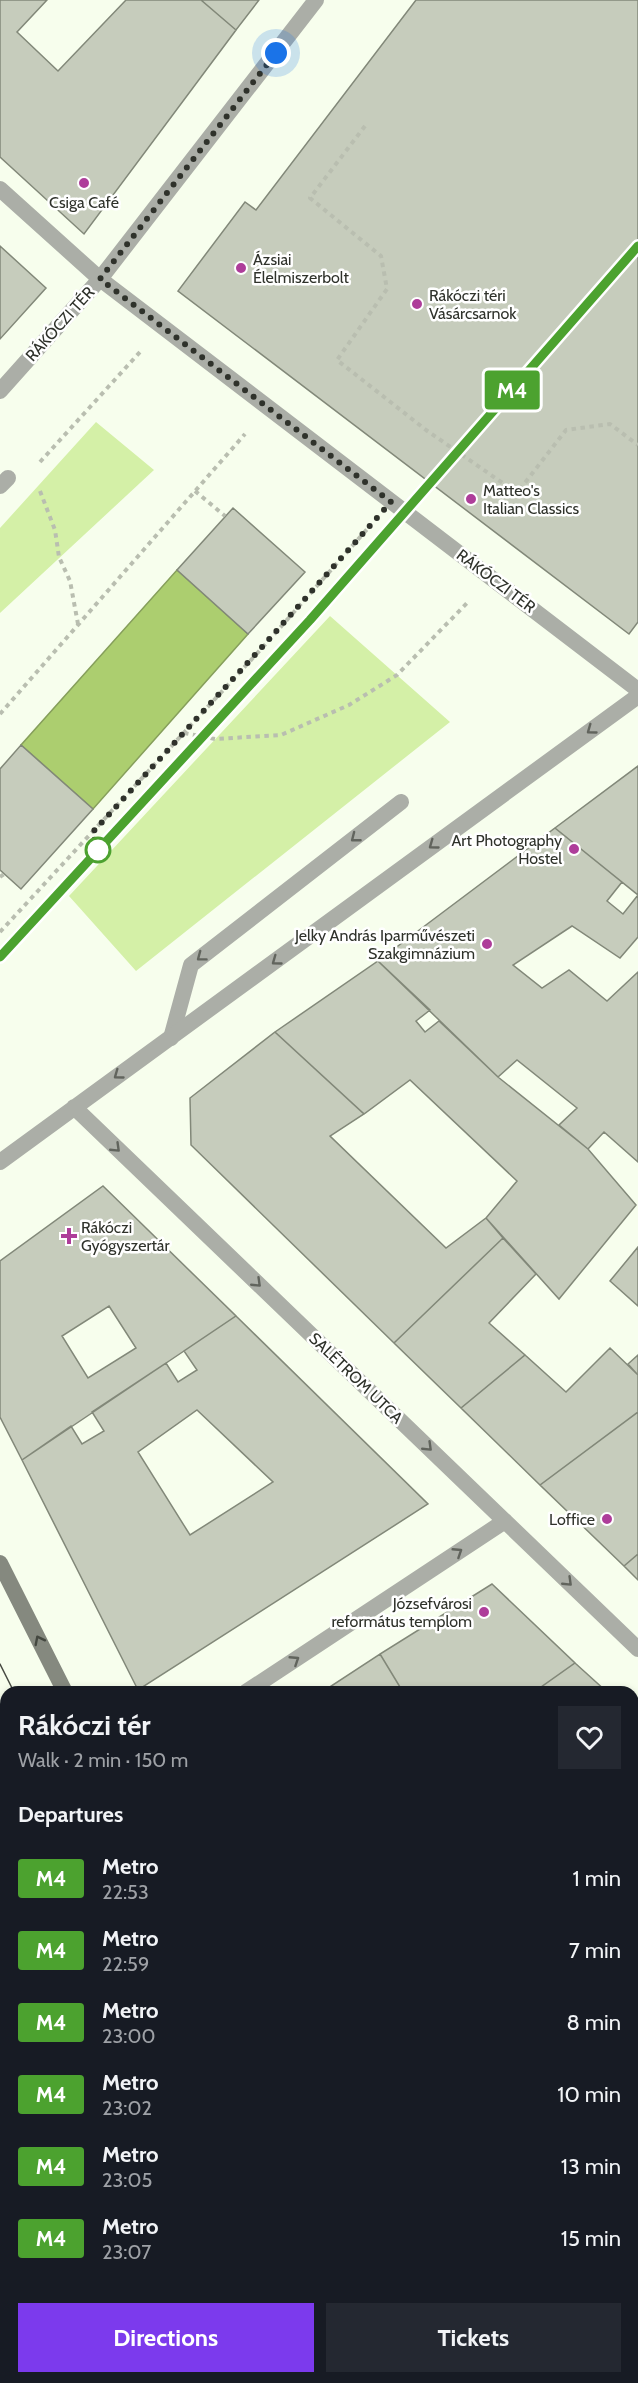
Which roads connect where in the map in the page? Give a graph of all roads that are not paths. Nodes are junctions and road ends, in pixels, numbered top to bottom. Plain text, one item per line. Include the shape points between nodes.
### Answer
1 (316, 0) edge
2 (0, 189) edge
3 (100, 279) junction
4 (0, 391) edge
5 (638, 690) edge
6 (638, 696) edge
7 (401, 802) dead end
8 (171, 1038) junction
9 (74, 1107) junction
10 (0, 1162) edge
11 (505, 1521) junction
12 (0, 1563) edge
13 (638, 1649) edge
14 (62, 1686) edge
15 (255, 1686) edge

1 - 3 street
2 - 3 street
3 - 4 street, RÁKÓCZI TÉR
3 - 5 street, RÁKÓCZI TÉR
6 -> 8 street
7 -> 8 street via 191,964
8 -> 9 street
9 - 10 street
9 -> 11 street, SALÉTROM UTCA
11 -> 13 street, SALÉTROM UTCA
15 -> 11 street
14 -> 12 main road

